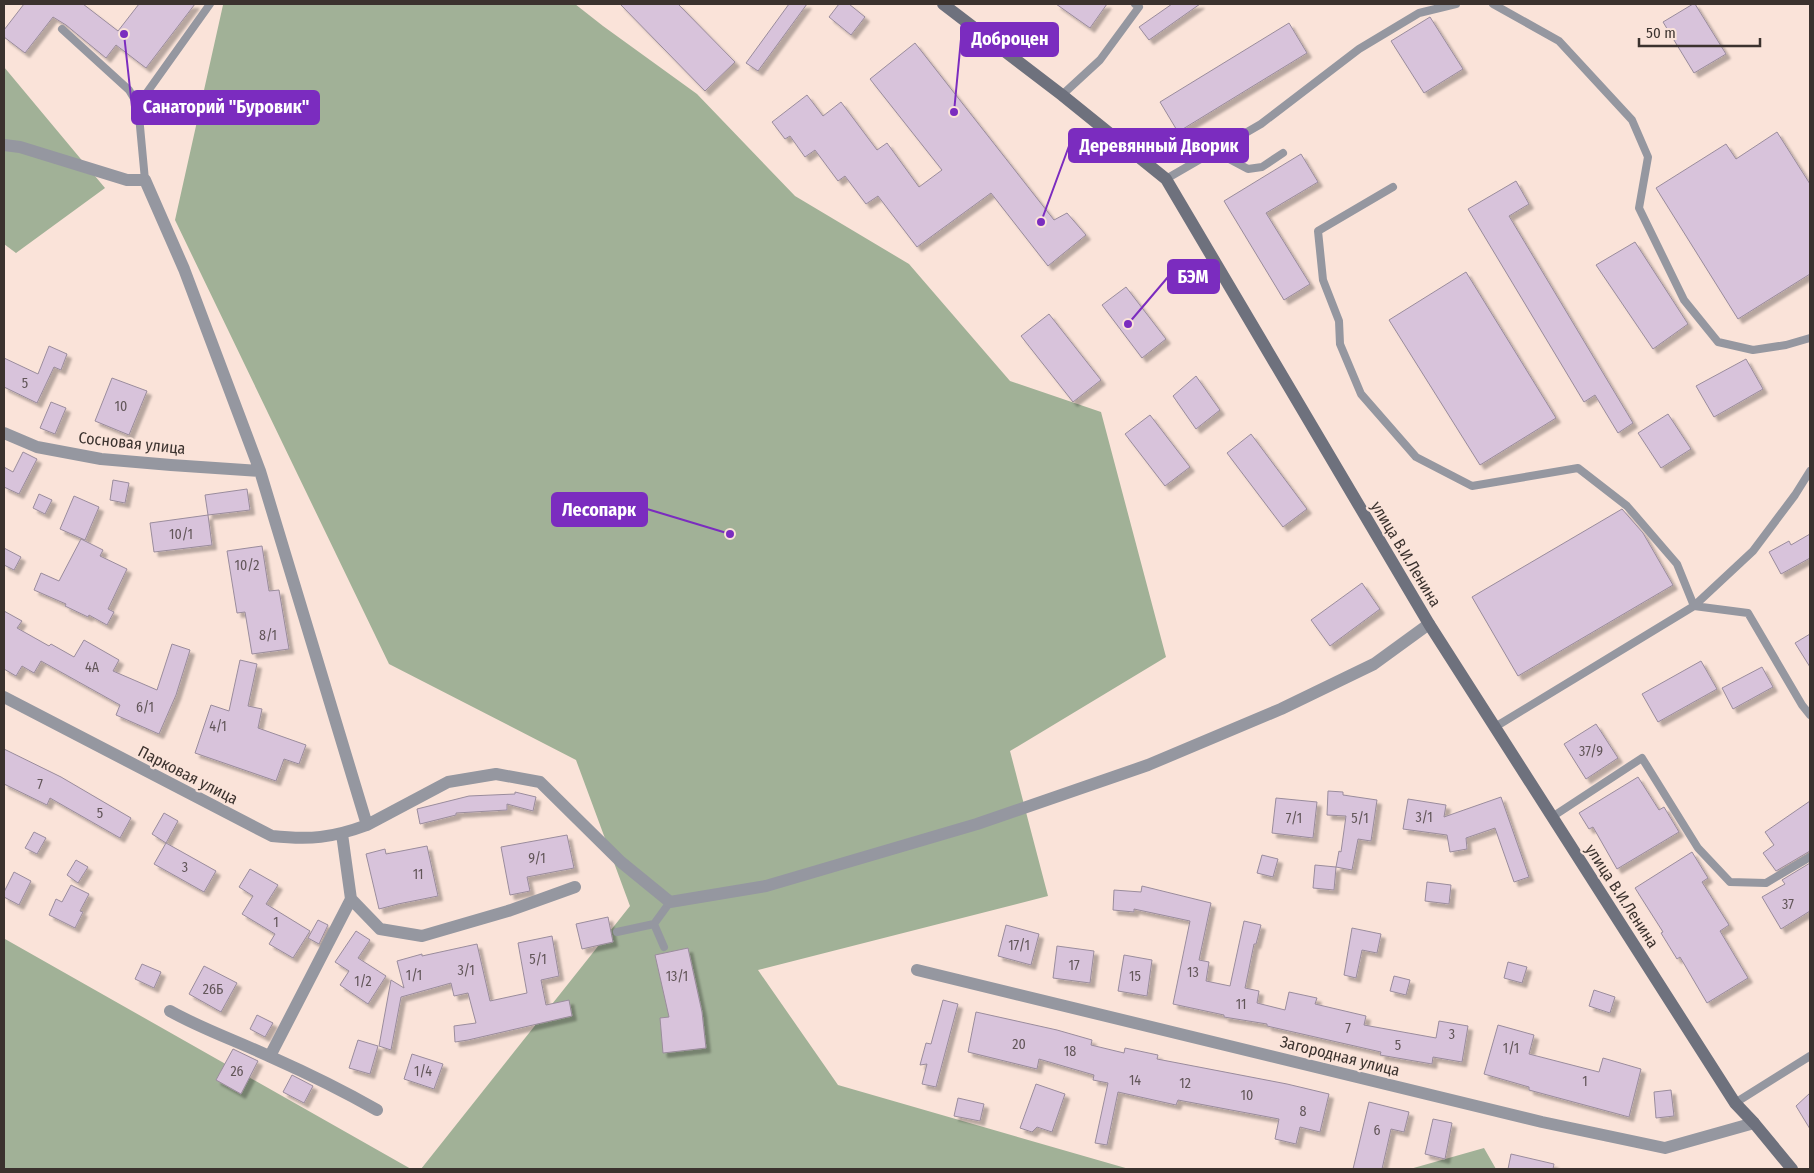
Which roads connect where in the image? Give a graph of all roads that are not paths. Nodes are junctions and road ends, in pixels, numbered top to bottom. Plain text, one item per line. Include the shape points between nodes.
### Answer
1 (210, 4) edge
2 (943, 4) edge
3 (1135, 4) edge
4 (1456, 4) edge
5 (1493, 4) edge
6 (62, 29) dead end
7 (1062, 95) junction
8 (138, 105) junction
9 (4, 145) edge
10 (1214, 151) junction
11 (1283, 153) dead end
12 (1166, 179) junction
13 (145, 180) junction
14 (1394, 187) dead end
15 (1810, 338) edge
16 (4, 433) edge
17 (1810, 470) edge
18 (260, 471) junction
19 (1694, 606) junction
20 (1428, 624) junction
21 (4, 697) edge
22 (1810, 715) edge
23 (1495, 728) junction
24 (1552, 816) junction
25 (367, 824) junction
26 (342, 834) junction
27 (1810, 857) edge
28 (576, 887) dead end
29 (351, 899) junction
30 (670, 902) junction
31 (654, 924) junction
32 (618, 932) dead end
33 (664, 947) dead end
34 (917, 970) dead end
35 (170, 1011) dead end
36 (270, 1056) junction
37 (1810, 1056) edge
38 (1735, 1103) junction
39 (376, 1110) dead end
40 (1754, 1123) junction
41 (1792, 1169) edge

1 - 8 lane
2 - 7 main road, улица В.И.Ленина
3 - 7 lane via 1139,7 1100,60
4 - 10 lane via 1419,12 1359,49 1261,124
5 - 15 lane via 1559,41 1632,120 1648,157 1638,208 1684,300 1718,342 1753,350
6 - 8 lane via 129,90
7 - 12 main road, улица В.И.Ленина
8 - 13 lane
9 - 13 street via 127,180
10 - 11 lane via 1248,169 1262,167
10 - 12 lane
12 - 20 main road, улица В.И.Ленина
13 - 18 street via 184,269
14 - 19 lane via 1318,231 1323,280 1339,321 1340,344 1361,394 1416,457 1472,486 1578,468 1627,506 1677,564
16 - 18 street, Сосновая улица via 37,447 101,458
17 - 19 lane via 1753,551
18 - 25 street
19 - 22 lane via 1748,613
19 - 23 lane
20 - 23 main road, улица В.И.Ленина
20 - 30 street via 1374,664 1281,709 1148,765 977,824 775,883
21 - 26 street, Парковая улица via 272,836 302,839
23 - 24 main road, улица В.И.Ленина
24 - 27 lane via 1642,758 1698,848 1730,882 1766,883
24 - 38 main road, улица В.И.Ленина
25 - 26 street, Парковая улица
25 - 30 street, Парковая улица via 448,782 496,774 540,782 621,862
26 - 29 street
28 - 29 street via 422,936 380,929
29 - 36 street
30 - 31 lane
31 - 32 lane
31 - 33 lane
34 - 40 street, Загородная улица via 1542,1122 1665,1148
35 - 36 street
36 - 39 street
37 - 38 lane
38 - 40 main road, улица В.И.Ленина
40 - 41 main road, улица В.И.Ленина

